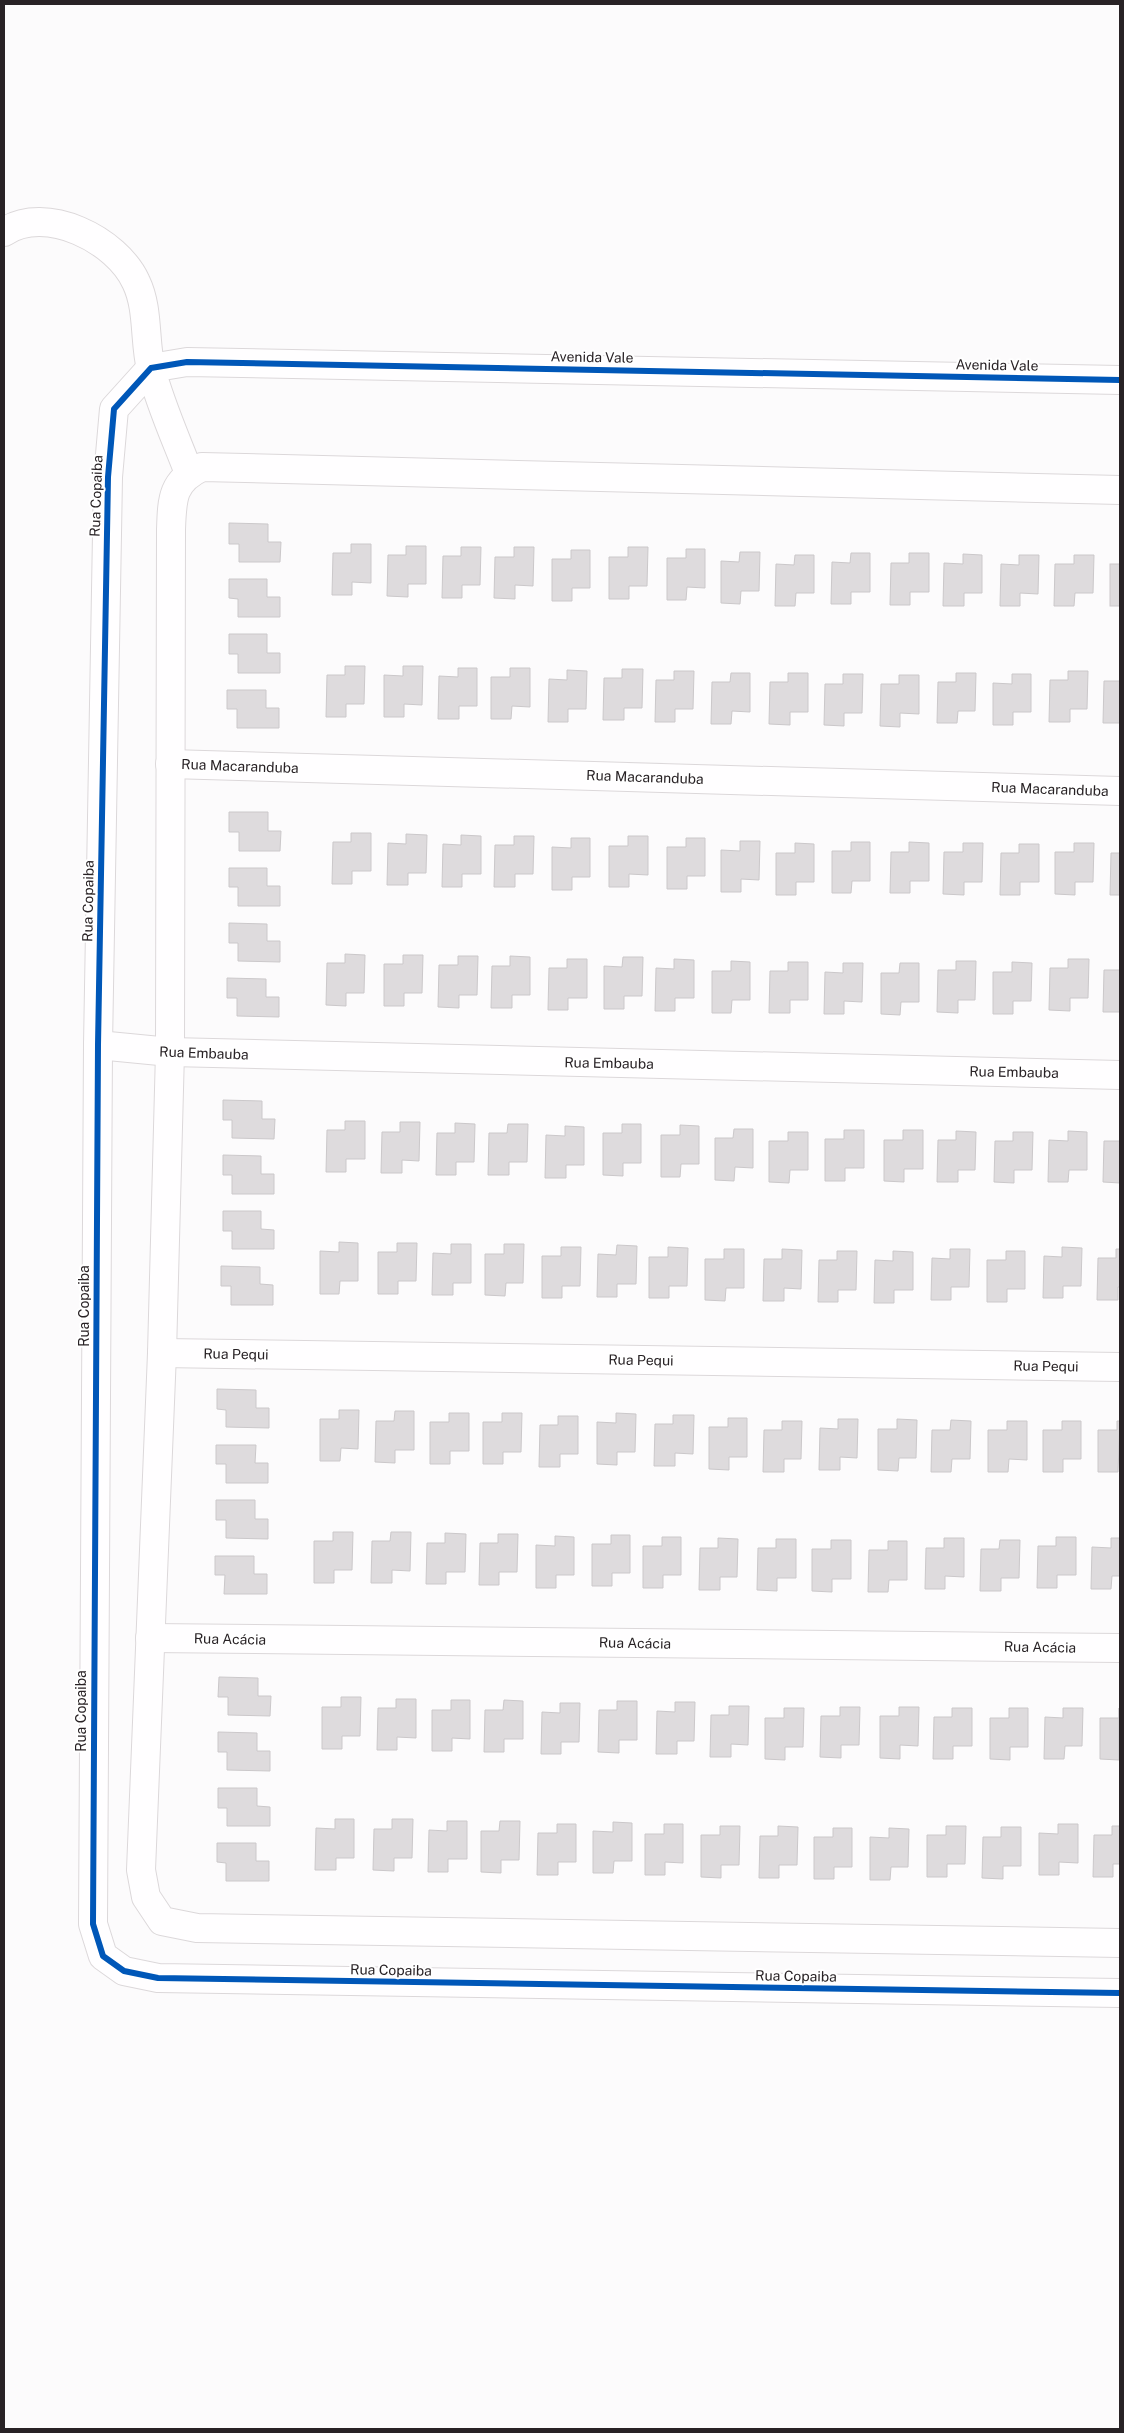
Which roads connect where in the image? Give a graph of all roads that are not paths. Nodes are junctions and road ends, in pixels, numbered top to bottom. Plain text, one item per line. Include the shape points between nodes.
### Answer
1 (4, 232) edge
2 (151, 368) junction
3 (1120, 380) edge
4 (189, 473) junction
5 (1120, 490) edge
6 (170, 764) junction
7 (1120, 791) edge
8 (98, 1045) junction
9 (170, 1052) junction
10 (1120, 1075) edge
11 (162, 1353) junction
12 (1120, 1367) edge
13 (150, 1638) junction
14 (1120, 1648) edge
15 (1120, 1943) edge
16 (1120, 1993) edge

1 - 2 street via 12,226 34,223 63,225 90,235 117,256 136,282 145,318
2 - 3 street, Avenida Vale via 187,362
2 - 4 street
2 - 8 street, Rua Copaiba via 114,409 110,442
4 - 5 street via 202,467
4 - 6 street via 178,484 172,504
6 - 7 street, Rua Macaranduba
6 - 9 street
8 - 9 street, Rua Embauba
8 - 16 street, Rua Copaiba via 93,1924 103,1956 124,1971 158,1978
9 - 10 street, Rua Embauba
9 - 11 street
11 - 12 street, Rua Pequi
11 - 13 street
13 - 14 street, Rua Acácia
13 - 15 street via 141,1870 146,1897 162,1921 197,1928

